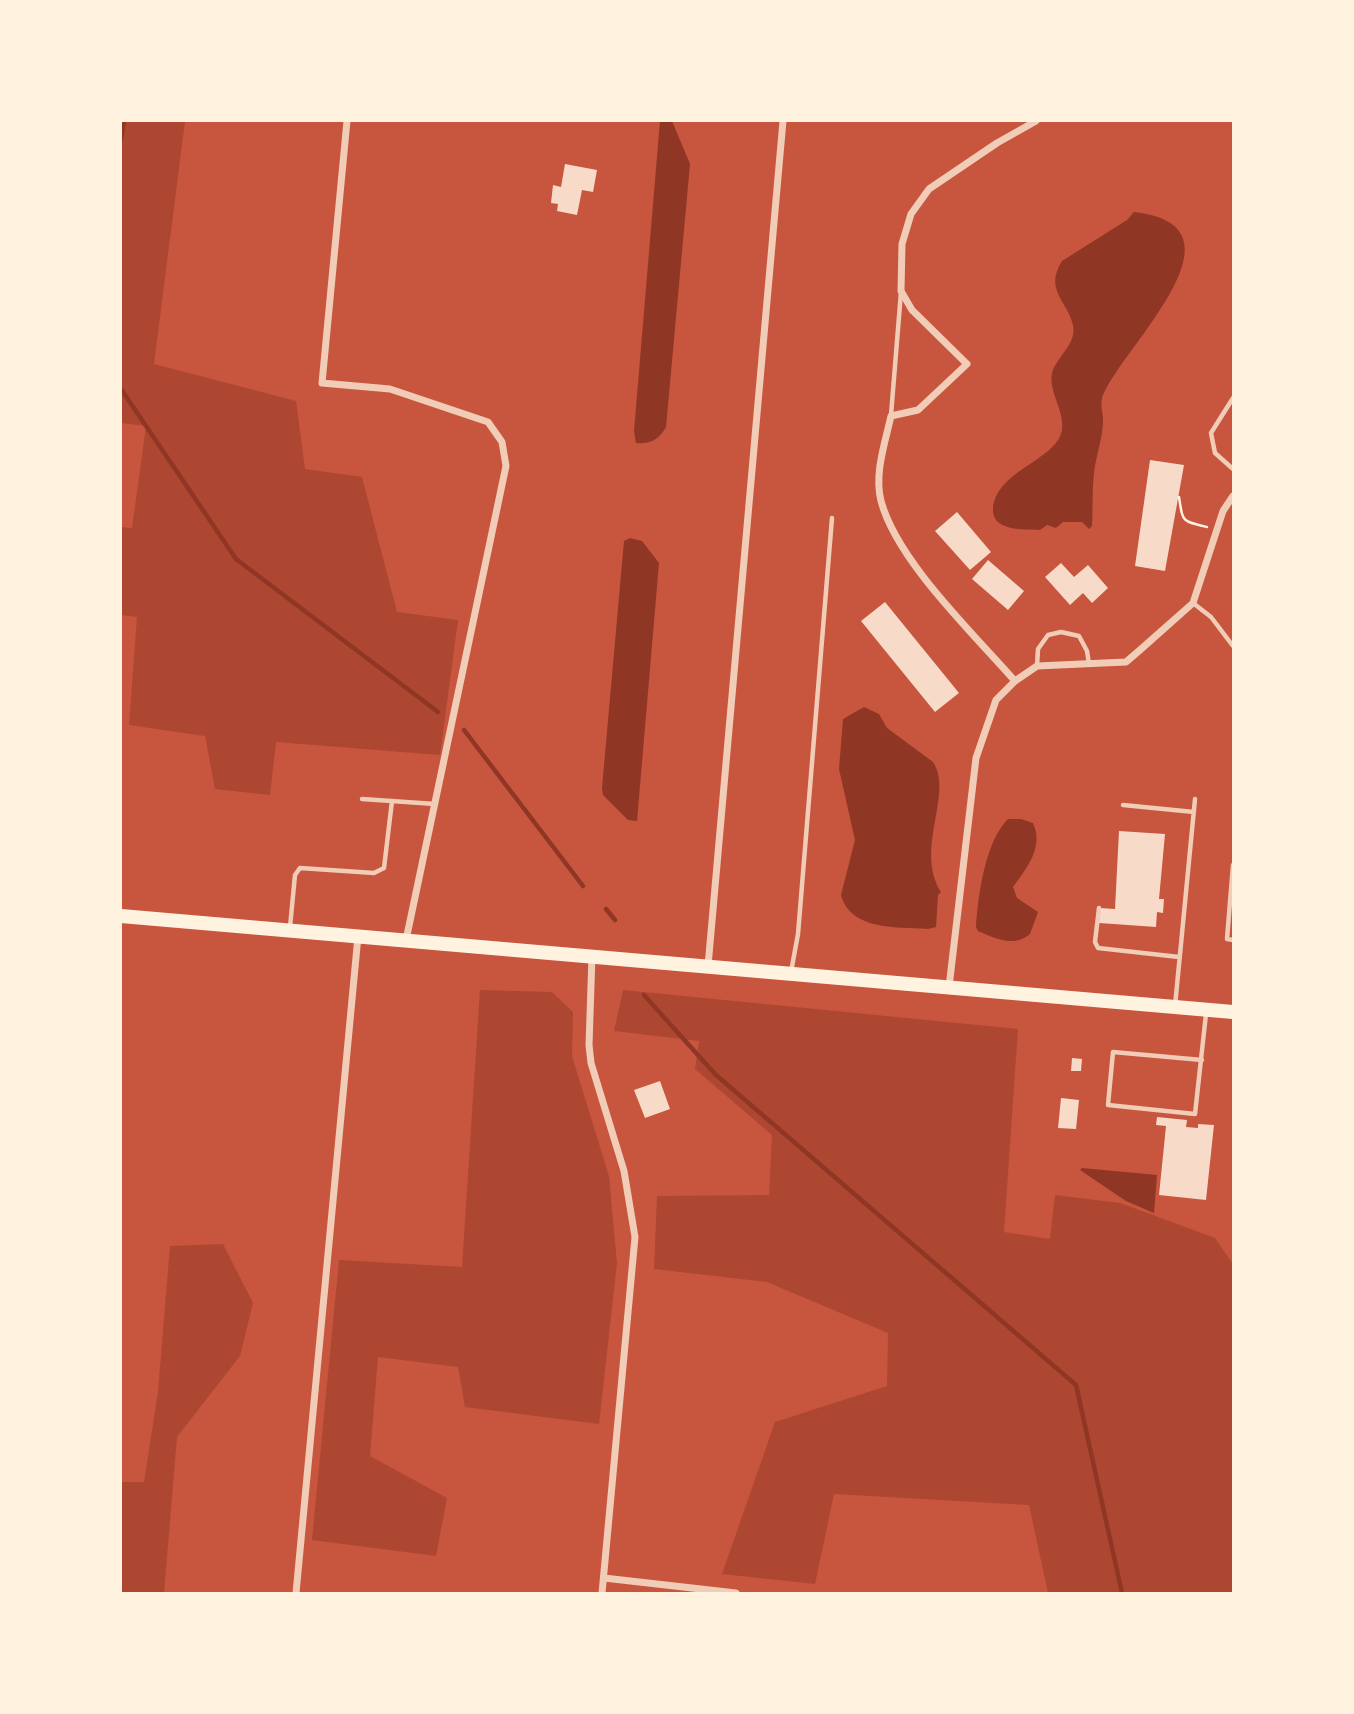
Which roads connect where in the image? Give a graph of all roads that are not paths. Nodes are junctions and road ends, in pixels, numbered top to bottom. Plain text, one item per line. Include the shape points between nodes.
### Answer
1 (347, 121) edge
2 (783, 121) edge
3 (1036, 121) edge
4 (901, 291) junction
5 (1233, 398) edge
6 (891, 416) junction
7 (1233, 469) edge
8 (1233, 496) edge
9 (832, 518) dead end
10 (1193, 603) junction
11 (1233, 646) edge
12 (1089, 664) junction
13 (1037, 666) junction
14 (1015, 681) junction
15 (362, 799) dead end
16 (1195, 799) dead end
17 (392, 801) junction
18 (436, 804) junction
19 (1124, 805) dead end
20 (1194, 812) junction
21 (1233, 866) edge
22 (1099, 908) dead end
23 (121, 916) edge
24 (1233, 929) edge
25 (290, 930) junction
26 (1227, 933) junction
27 (358, 936) junction
28 (407, 940) junction
29 (1233, 940) edge
30 (592, 956) junction
31 (1179, 957) junction
32 (708, 966) junction
33 (791, 973) junction
34 (949, 987) junction
35 (1174, 1007) junction
36 (1206, 1009) junction
37 (1233, 1012) edge
38 (1202, 1060) junction
39 (604, 1578) junction
40 (296, 1593) edge
41 (602, 1593) edge
42 (736, 1593) edge

1 - 18 street via 322,383 390,389 488,422 505,453
2 - 32 street
3 - 4 street via 929,189 911,214 902,244
4 - 6 lane
4 - 6 street via 912,310 967,364 918,410
5 - 7 lane via 1211,433 1215,453
6 - 14 street via 879,470 881,500 897,541
8 - 10 street via 1223,511
9 - 33 lane
10 - 11 lane via 1211,617
10 - 12 street via 1126,662
12 - 13 street
12 - 13 lane via 1079,636 1061,632 1048,635 1038,649
13 - 14 street
14 - 34 street via 996,700 975,758
15 - 17 lane
16 - 20 lane
17 - 18 lane
17 - 25 lane via 384,868 374,873 300,868 295,875
18 - 28 street
19 - 20 lane
20 - 31 lane
21 - 26 lane
22 - 31 lane via 1098,948
23 - 25 main road
24 - 26 lane
25 - 27 main road
26 - 29 lane via 1227,939
27 - 28 main road
27 - 40 street
28 - 30 main road
30 - 32 main road
30 - 39 street via 590,1054 624,1171 635,1237
31 - 35 lane
32 - 33 main road
33 - 34 main road
34 - 35 main road
35 - 36 main road
36 - 37 main road
36 - 38 lane
38 - 38 lane via 1195,1114 1108,1105 1113,1052
39 - 41 street
39 - 42 street

